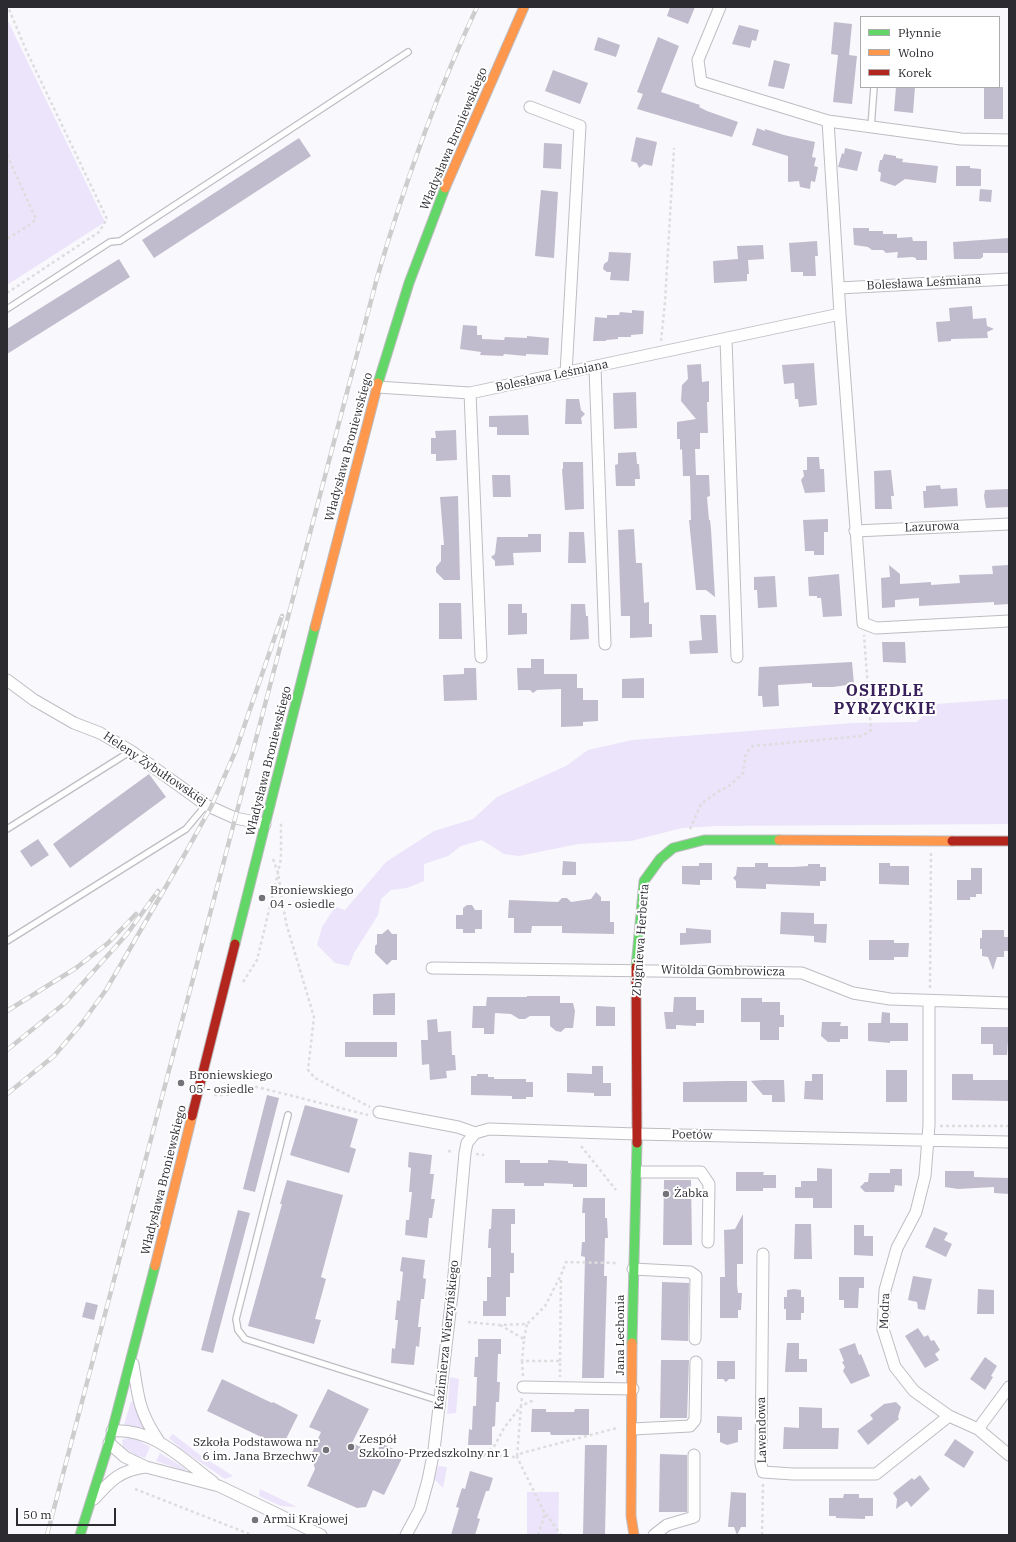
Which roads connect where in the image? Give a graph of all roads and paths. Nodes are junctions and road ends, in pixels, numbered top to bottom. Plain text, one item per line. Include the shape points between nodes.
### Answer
1 (8, 7) edge
2 (524, 7) edge
3 (720, 7) edge
4 (408, 52) dead end
5 (874, 88) edge
6 (530, 107) dead end
7 (828, 121) junction
8 (871, 127) junction
9 (1009, 140) edge
10 (674, 148) dead end
11 (7, 155) edge
12 (7, 239) edge
13 (1009, 279) edge
14 (839, 288) junction
15 (7, 293) edge
16 (7, 309) edge
17 (840, 314) junction
18 (726, 339) junction
19 (660, 353) junction
20 (595, 367) junction
21 (566, 373) junction
22 (376, 387) junction
23 (470, 393) junction
24 (1009, 524) edge
25 (855, 531) junction
26 (1009, 621) edge
27 (863, 623) junction
28 (606, 644) dead end
29 (481, 657) dead end
30 (737, 657) dead end
31 (7, 680) edge
32 (131, 751) junction
33 (206, 805) junction
34 (281, 822) dead end
35 (265, 824) junction
36 (7, 829) edge
37 (932, 841) junction
38 (1009, 841) edge
39 (684, 844) junction
40 (273, 859) dead end
41 (278, 873) junction
42 (7, 941) edge
43 (432, 968) dead end
44 (636, 969) junction
45 (243, 982) dead end
46 (929, 1001) junction
47 (1009, 1003) edge
48 (214, 1095) dead end
49 (375, 1114) junction
50 (288, 1115) dead end
51 (929, 1125) junction
52 (1009, 1126) edge
53 (475, 1133) junction
54 (636, 1134) junction
55 (927, 1139) junction
56 (1009, 1142) edge
57 (581, 1146) dead end
58 (636, 1172) junction
59 (616, 1190) dead end
60 (708, 1242) dead end
61 (763, 1254) dead end
62 (616, 1263) dead end
63 (633, 1269) junction
64 (561, 1275) junction
65 (468, 1322) dead end
66 (527, 1324) junction
67 (499, 1325) junction
68 (524, 1338) junction
69 (695, 1339) dead end
70 (132, 1360) junction
71 (522, 1361) junction
72 (560, 1361) junction
73 (696, 1362) dead end
74 (1009, 1387) edge
75 (523, 1388) junction
76 (565, 1389) junction
77 (634, 1389) junction
78 (535, 1400) dead end
79 (440, 1401) junction
80 (521, 1406) junction
81 (949, 1416) junction
82 (617, 1428) dead end
83 (632, 1429) junction
84 (978, 1429) junction
85 (112, 1431) junction
86 (158, 1440) junction
87 (109, 1443) junction
88 (452, 1454) dead end
89 (485, 1455) junction
90 (1009, 1455) edge
91 (694, 1456) dead end
92 (517, 1457) junction
93 (146, 1467) junction
94 (763, 1472) junction
95 (219, 1486) junction
96 (135, 1489) dead end
97 (91, 1502) junction
98 (546, 1514) junction
99 (80, 1535) edge
100 (252, 1535) edge
101 (321, 1535) edge
102 (406, 1535) edge
103 (538, 1535) edge
104 (560, 1535) edge
105 (634, 1535) edge
106 (654, 1535) edge
107 (762, 1535) edge

1 - 15 path via 107,219 99,232
2 - 22 main road, Władysława Broniewskiego via 452,169 408,283
3 - 7 street via 698,60 701,82
4 - 16 lane via 120,241 110,242
5 - 8 lane
6 - 21 street via 580,126
7 - 8 street
7 - 14 street
8 - 9 street via 961,138
10 - 19 path via 666,302
11 - 12 path via 36,219
13 - 14 street, Bolesława Leśmiana
14 - 17 street
17 - 18 street, Bolesława Leśmiana
17 - 25 street
18 - 19 street, Bolesława Leśmiana
18 - 30 street
19 - 20 street, Bolesława Leśmiana
20 - 21 street, Bolesława Leśmiana
20 - 28 street
21 - 23 street, Bolesława Leśmiana
22 - 23 street, Bolesława Leśmiana
22 - 35 main road, Władysława Broniewskiego
23 - 29 street
24 - 25 street, Lazurowa
25 - 27 street
26 - 27 street via 876,628
27 - 39 path via 871,730 862,736 753,746 746,753 743,773 728,787 701,804
31 - 32 street, Heleny Żybułtowskiej via 68,720 100,733
32 - 33 street, Heleny Żybułtowskiej
32 - 36 lane
33 - 35 street, Heleny Żybułtowskiej via 235,818
33 - 42 lane via 186,829
34 - 41 path via 281,858
35 - 70 main road, Władysława Broniewskiego
37 - 38 main road, Zbigniewa Herberta
37 - 39 main road, Zbigniewa Herberta via 704,840
37 - 46 path
39 - 44 main road, Zbigniewa Herberta via 673,848 660,859 644,881
40 - 41 path
41 - 45 path via 257,960
41 - 49 path via 286,923 314,1018 308,1070 315,1078
43 - 44 street, Witolda Gombrowicza
44 - 46 street, Witolda Gombrowicza via 802,973 853,993 890,999
44 - 54 main road, Zbigniewa Herberta
46 - 47 street, Witolda Gombrowicza
46 - 51 street
48 - 49 path via 226,1095 257,1087
49 - 53 street, Poetów
50 - 79 lane via 236,1319 238,1330 245,1339
51 - 52 path
51 - 55 street
53 - 54 street, Poetów via 489,1129
53 - 79 street, Kazimierza Wierzyńskiego via 467,1143 465,1153
54 - 55 street, Poetów
54 - 58 main road, Jana Lechonia
55 - 56 street, Poetów
55 - 81 street, Modra via 925,1176 916,1212 898,1248 885,1290 883,1329 895,1367 914,1391
57 - 59 path
58 - 60 street via 701,1172 709,1184
58 - 63 main road, Jana Lechonia
61 - 94 street, Lawendowa
62 - 64 path via 566,1262
63 - 69 street via 690,1272 696,1276
63 - 77 main road, Jana Lechonia
64 - 66 path via 545,1306
64 - 72 path
65 - 67 path
66 - 67 path
66 - 68 path
67 - 68 path
68 - 71 path
70 - 85 main road, Władysława Broniewskiego
70 - 86 street via 140,1406
71 - 72 path
71 - 75 path
72 - 76 path via 560,1378
73 - 83 street via 694,1420 690,1426
74 - 84 street
75 - 76 street
75 - 80 path
76 - 77 street
77 - 83 main road, Jana Lechonia
78 - 80 path
79 - 102 street, Kazimierza Wierzyńskiego via 428,1480 420,1509
80 - 89 path via 495,1445
80 - 92 path
81 - 84 street, Modra
81 - 94 street, Lawendowa via 876,1474
82 - 92 path
83 - 105 main road, Jana Lechonia via 631,1516
84 - 90 street, Modra
85 - 86 street via 141,1433
85 - 87 main road, Władysława Broniewskiego
86 - 95 street
87 - 93 street via 125,1457
87 - 97 main road, Władysława Broniewskiego
88 - 89 path
89 - 92 path
91 - 106 street via 694,1517 667,1525
92 - 98 path
93 - 95 street
93 - 97 street via 131,1469 111,1480
94 - 107 path
95 - 101 street
96 - 100 path
97 - 99 main road, Władysława Broniewskiego
98 - 103 path
98 - 104 path

